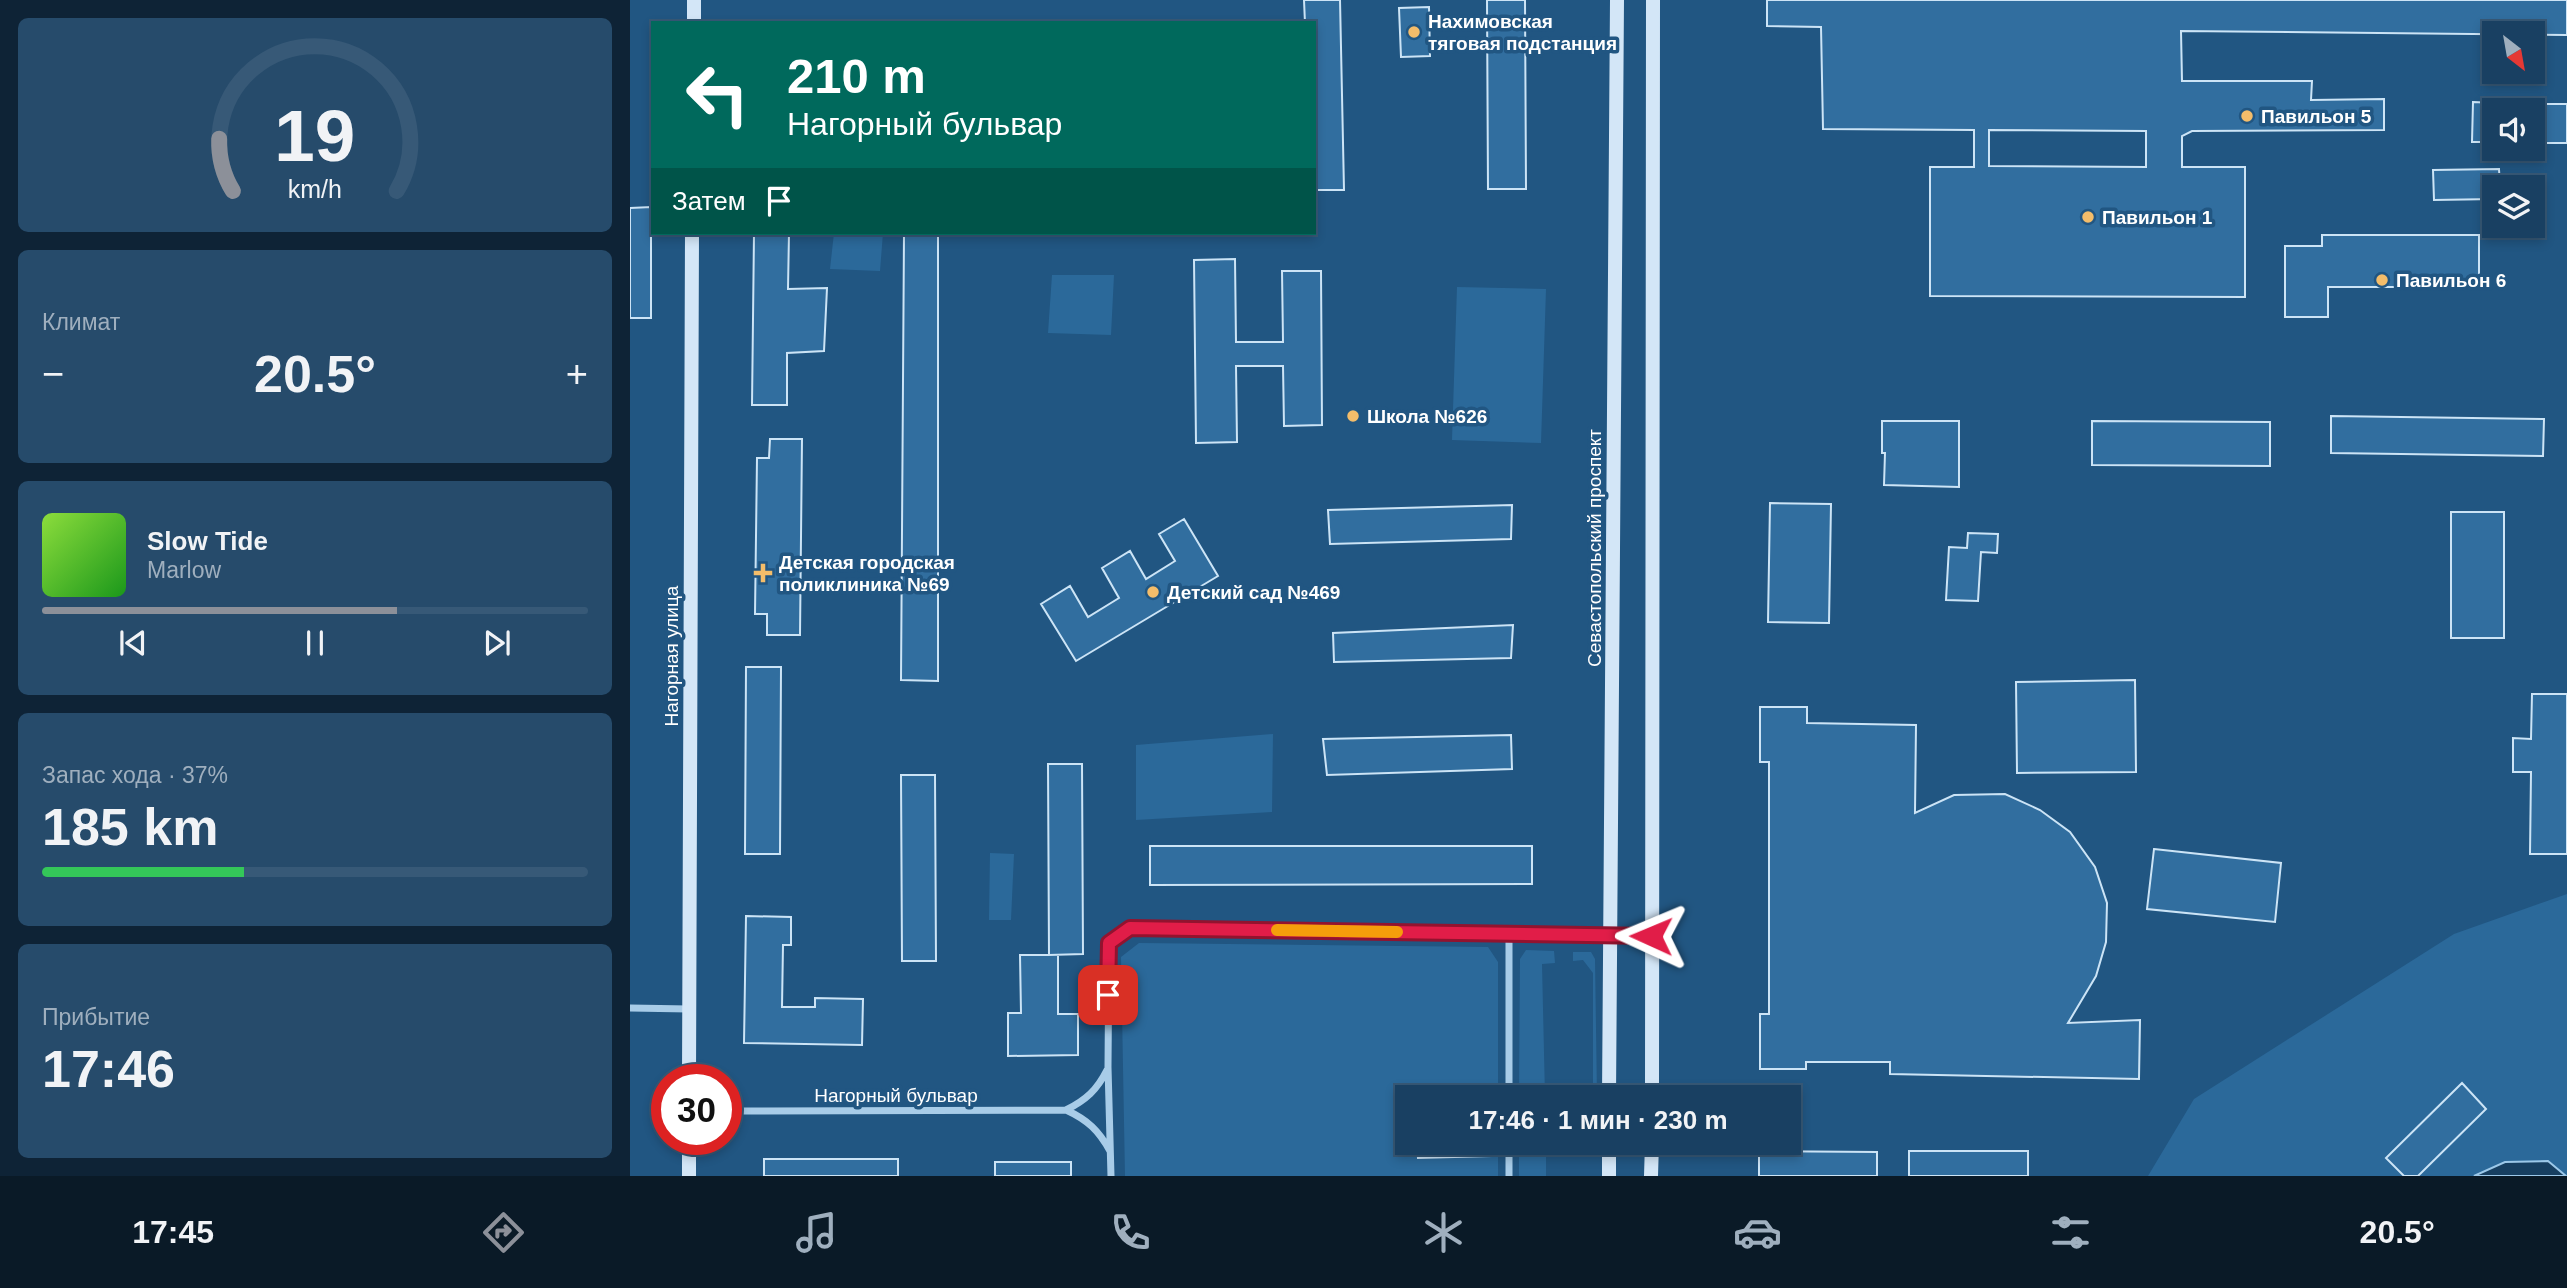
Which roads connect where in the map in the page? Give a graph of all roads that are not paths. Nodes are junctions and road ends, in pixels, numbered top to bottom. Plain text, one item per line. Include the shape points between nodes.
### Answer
1 (694, 0) edge
2 (1617, 0) edge
3 (1653, 0) edge
4 (694, 21) edge
5 (692, 235) edge
6 (1509, 934) junction
7 (1610, 935) junction
8 (1651, 936) junction
9 (630, 1009) edge
10 (689, 1009) junction
11 (690, 1064) edge
12 (1108, 1067) junction
13 (1509, 1085) edge
14 (1609, 1085) edge
15 (1652, 1085) edge
16 (1066, 1110) junction
17 (742, 1111) edge
18 (1111, 1152) junction
19 (689, 1155) edge
20 (1509, 1155) edge
21 (1609, 1155) edge
22 (1652, 1155) edge
23 (689, 1176) edge
24 (1111, 1176) edge
25 (1509, 1176) edge
26 (1608, 1176) edge
27 (1651, 1176) edge

1 - 4 main road
2 - 7 main road, Севастопольский проспект
3 - 8 main road
5 - 10 main road, Нагорная улица
6 - 7 street
6 - 12 street via 1130,928 1109,943
6 - 13 street
7 - 8 street
7 - 14 main road, Севастопольский проспект
8 - 15 main road
9 - 10 street
10 - 11 main road, Нагорная улица
12 - 16 street via 1085,1101
12 - 18 street
16 - 17 street, Нагорный бульвар
16 - 18 street via 1086,1119
18 - 24 street
19 - 23 main road
20 - 25 street
21 - 26 main road
22 - 27 main road

